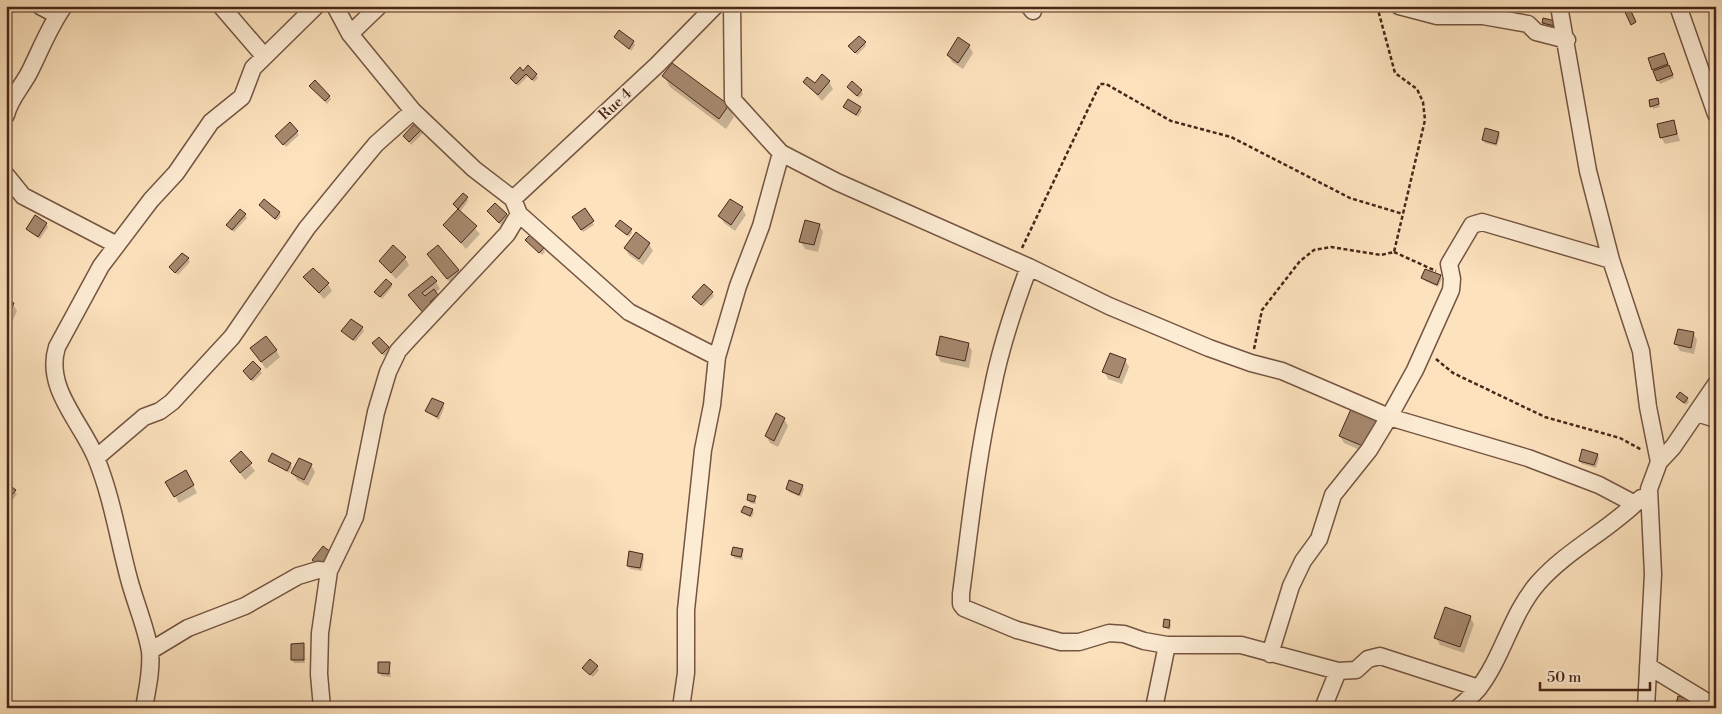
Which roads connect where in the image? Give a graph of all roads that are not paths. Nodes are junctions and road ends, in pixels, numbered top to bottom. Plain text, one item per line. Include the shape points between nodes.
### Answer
1 (40, 6) edge
2 (221, 6) edge
3 (316, 6) edge
4 (335, 6) edge
5 (380, 6) edge
6 (715, 6) edge
7 (732, 6) edge
8 (1399, 6) edge
9 (1559, 6) edge
10 (1678, 6) edge
11 (60, 11) edge
12 (350, 34) junction
13 (1567, 40) junction
14 (264, 56) junction
15 (413, 112) junction
16 (1716, 114) edge
17 (6, 116) edge
18 (781, 153) junction
19 (6, 175) edge
20 (516, 206) junction
21 (117, 245) junction
22 (1611, 260) junction
23 (1023, 264) junction
24 (717, 357) junction
25 (1716, 384) edge
26 (1697, 412) junction
27 (1389, 417) junction
28 (1716, 419) edge
29 (96, 458) junction
30 (1659, 462) junction
31 (1649, 489) junction
32 (1635, 504) junction
33 (329, 571) junction
34 (1167, 645) junction
35 (150, 651) junction
36 (1270, 654) junction
37 (1648, 666) junction
38 (1338, 671) junction
39 (1478, 688) junction
40 (1716, 705) edge
41 (144, 708) edge
42 (322, 708) edge
43 (681, 708) edge
44 (1154, 708) edge
45 (1323, 708) edge
46 (1458, 708) edge
47 (1646, 708) edge

1 - 11 street
2 - 14 street
3 - 14 street
4 - 12 street
5 - 12 street
6 - 20 street, Rue 4
7 - 18 street via 733,100
8 - 13 street via 1437,16 1483,16 1528,24 1536,32
9 - 13 street
10 - 16 street
11 - 17 street via 42,40 30,72 12,99
12 - 15 street
13 - 22 street via 1588,172
14 - 21 street via 253,68 242,97 211,122 176,174 151,200
15 - 20 street
15 - 29 street via 376,144 307,228 232,337 172,402 144,418
18 - 23 street via 837,182
18 - 24 street via 761,226 738,286
19 - 21 street via 23,196
20 - 24 street via 629,312
20 - 33 street, Rue 4 via 512,229 398,351 376,412 355,517
21 - 29 street via 101,266 53,360 63,398
22 - 27 street via 1527,234 1482,222 1474,223 1449,264 1451,290 1415,370
22 - 30 street via 1642,351
23 - 27 street via 1109,306 1251,363 1282,371
23 - 34 street via 992,389 976,480 961,604 1017,630 1061,642 1079,642 1109,633
24 - 43 street via 703,450 686,610 686,673
25 - 26 street
26 - 28 street
26 - 30 street
27 - 32 street via 1528,458 1599,485
27 - 36 street via 1369,450 1333,495 1319,539 1291,586
29 - 35 street via 117,522
30 - 31 street
31 - 32 street
31 - 37 street via 1653,574
32 - 39 street via 1570,553 1538,584 1515,618
33 - 35 street via 318,570 298,576 245,606 188,628
33 - 42 street, Rue 4 via 320,633
34 - 36 street via 1241,645
34 - 44 street
35 - 41 street
36 - 38 street
37 - 40 street
37 - 47 street
38 - 39 street via 1356,670 1368,659 1380,656
38 - 45 street
39 - 46 street

